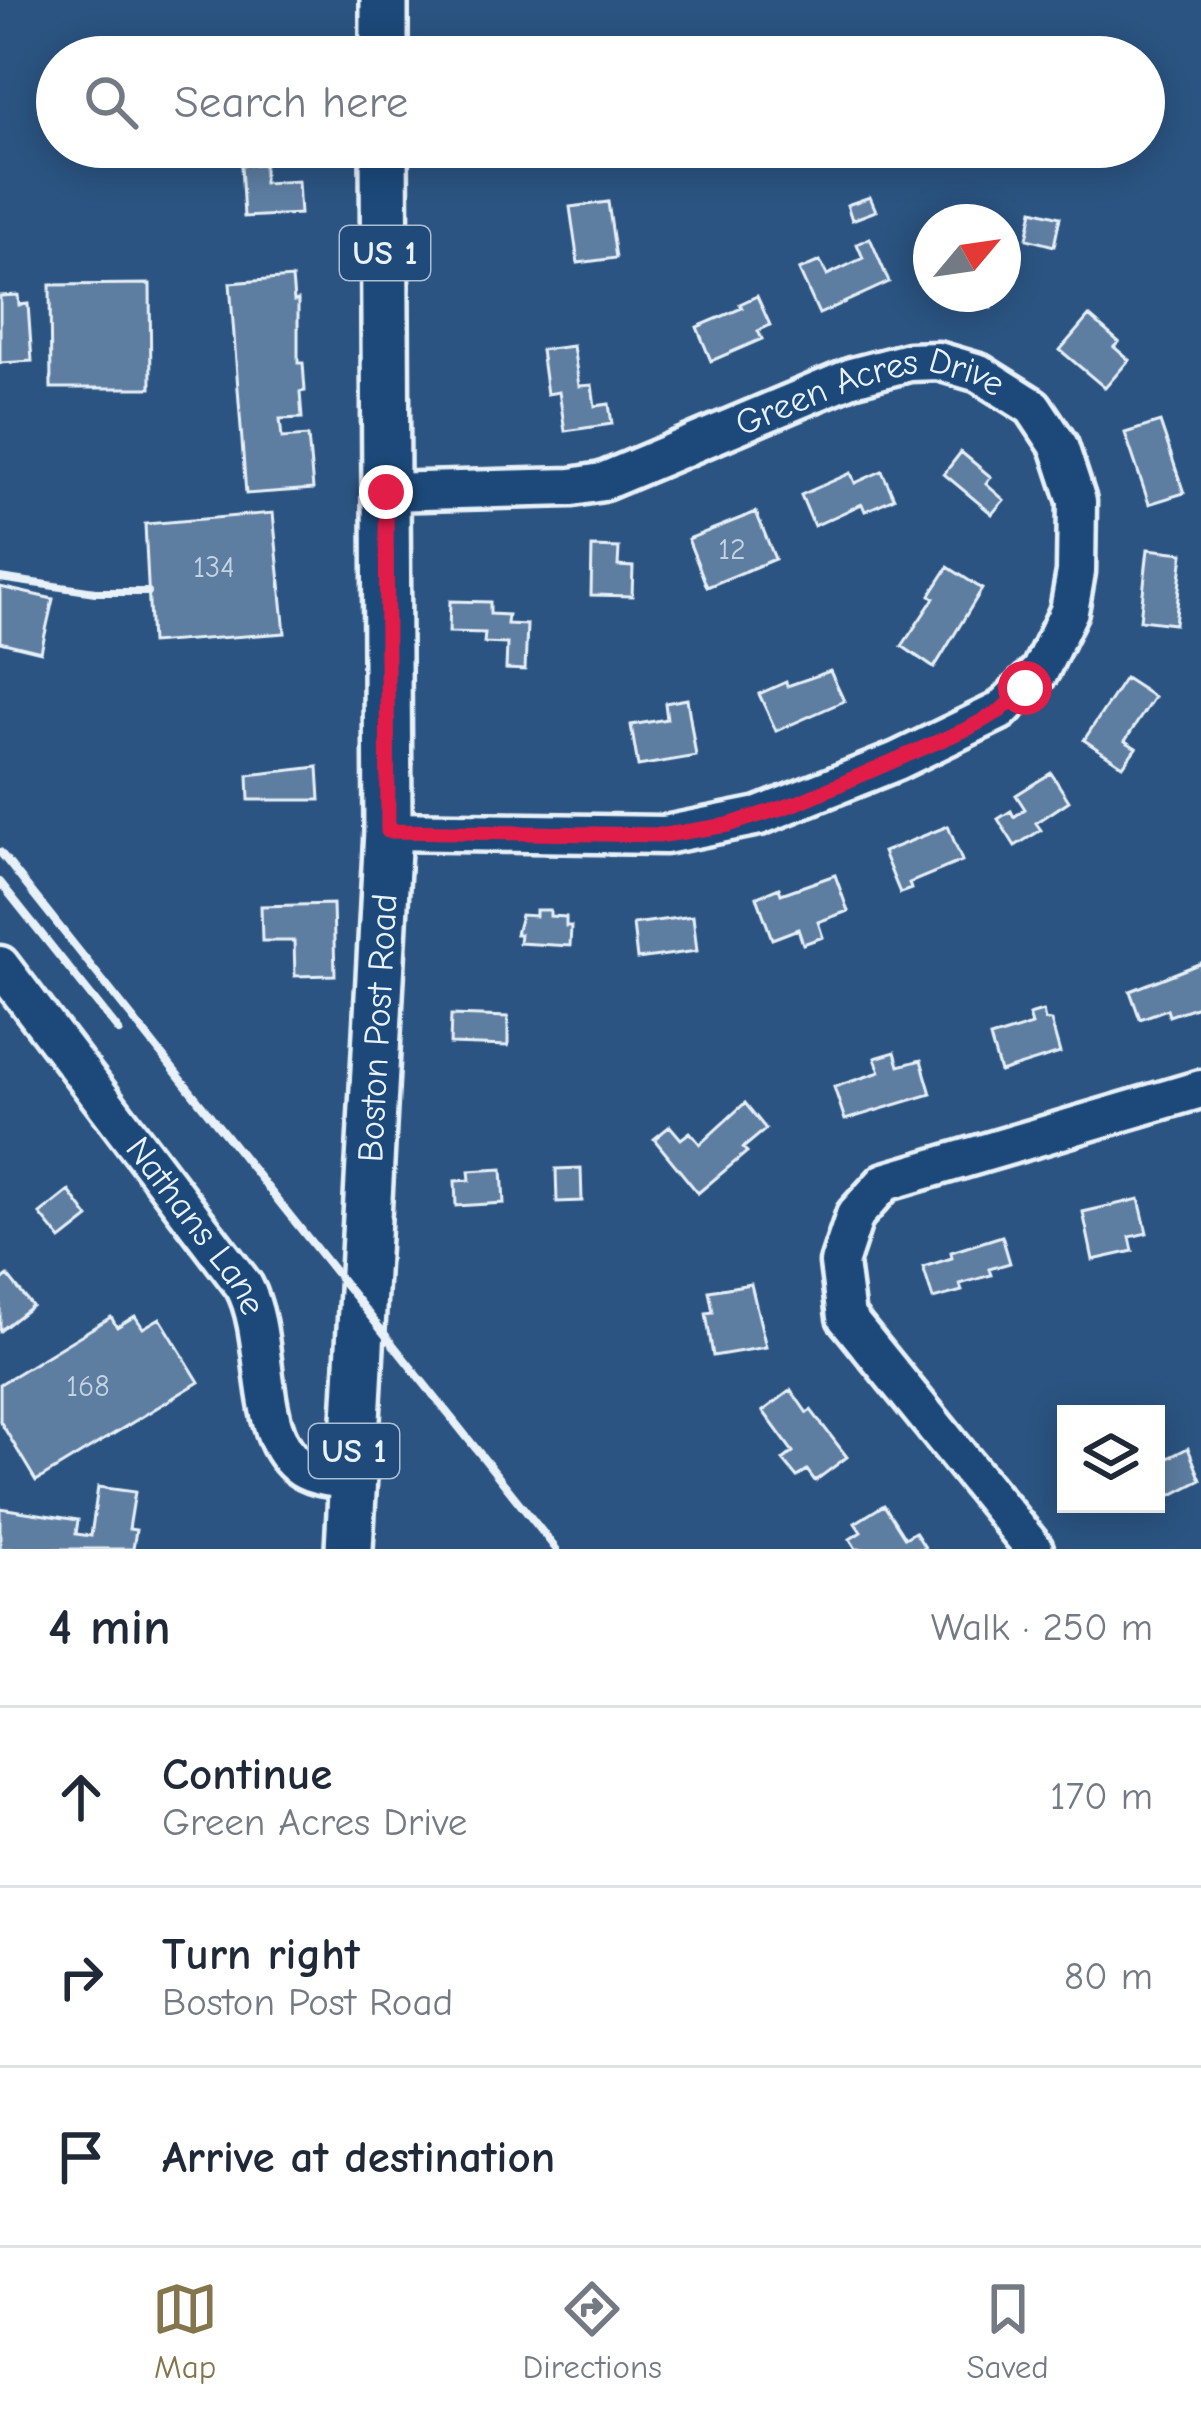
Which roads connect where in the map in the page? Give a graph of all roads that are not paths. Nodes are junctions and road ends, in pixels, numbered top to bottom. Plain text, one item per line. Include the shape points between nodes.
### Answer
1 (384, 0) edge
2 (384, 36) edge
3 (384, 168) edge
4 (386, 492) junction
5 (388, 831) junction
6 (0, 965) edge
7 (1201, 1089) edge
8 (353, 1481) junction
9 (350, 1549) edge
10 (1034, 1549) edge

1 - 2 main road
3 - 4 main road, Boston Post Road / US 1
4 - 5 main road, Boston Post Road / US 1
4 - 5 street, Green Acres Drive via 602,482 852,377 938,361 980,373 1033,407 1059,446 1077,500 1076,572 1055,645 1025,688 969,728 797,803 695,832
5 - 8 main road, Boston Post Road / US 1
6 - 8 street, Nathans Lane via 244,1286 259,1320 269,1412 289,1456 310,1473
7 - 10 street via 885,1182 855,1215 839,1263 846,1317
8 - 9 main road, Boston Post Road / US 1

